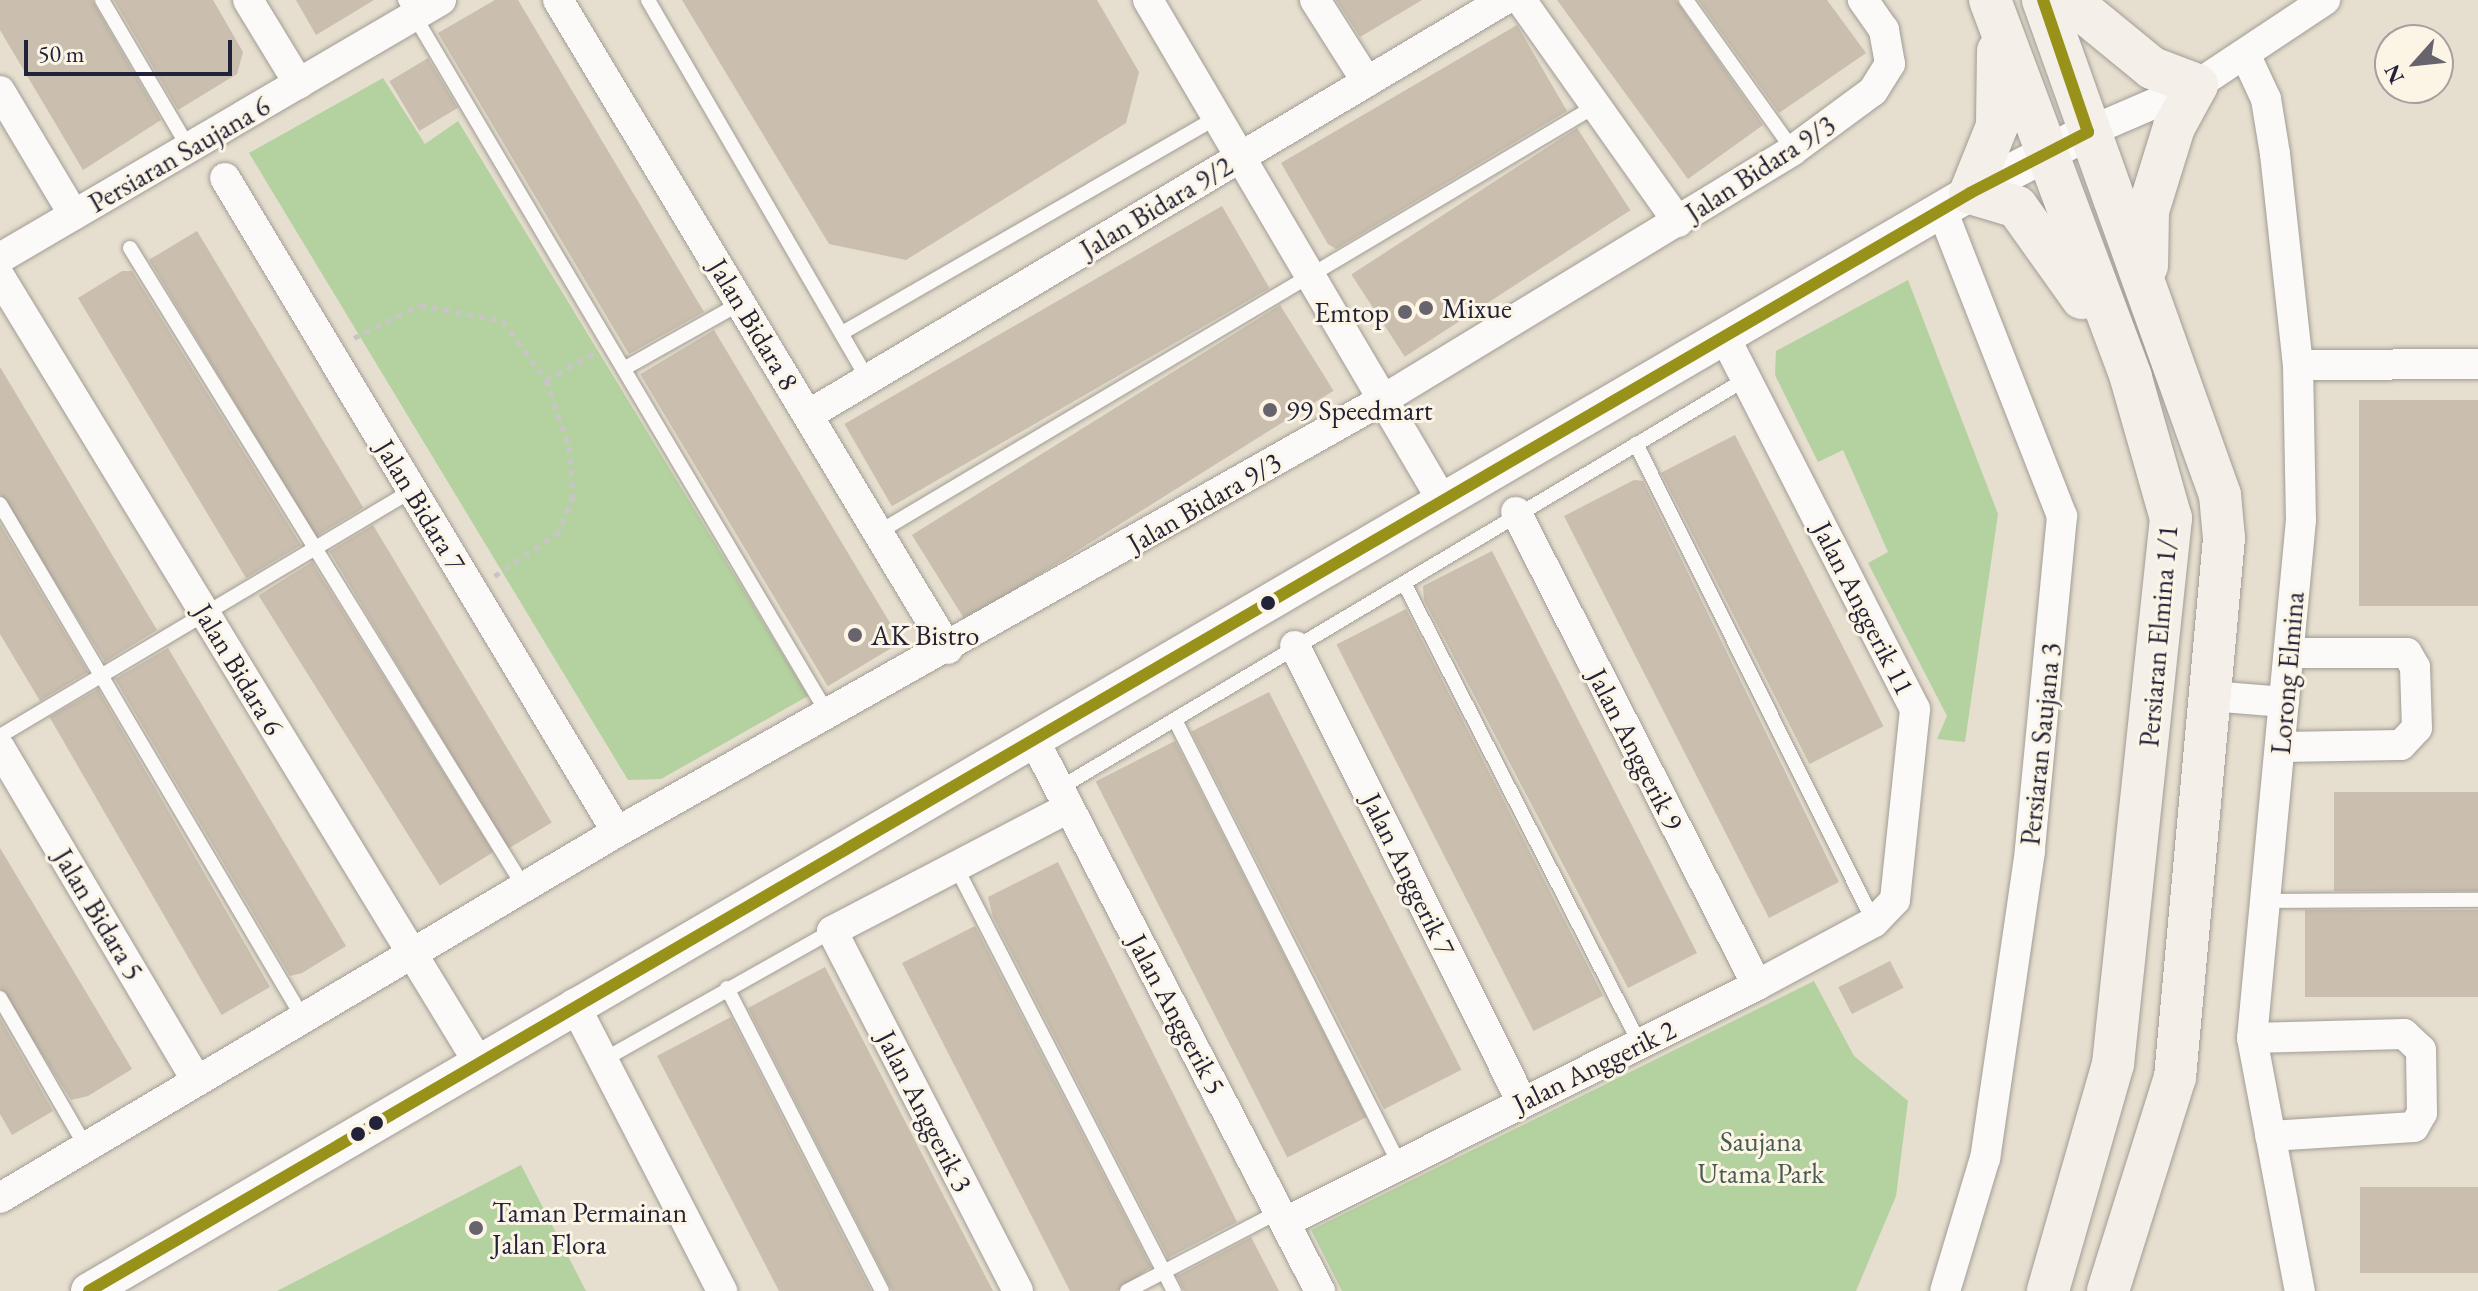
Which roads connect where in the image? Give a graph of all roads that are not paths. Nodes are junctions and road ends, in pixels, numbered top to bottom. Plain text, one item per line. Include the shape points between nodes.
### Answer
1 (102, 0) edge
2 (248, 0) edge
3 (441, 0) edge
4 (558, 0) edge
5 (648, 0) edge
6 (1148, 0) edge
7 (1315, 0) edge
8 (1504, 0) edge
9 (1521, 0) edge
10 (1686, 0) edge
11 (1863, 0) edge
12 (2043, 0) edge
13 (2069, 0) edge
14 (1991, 1) edge
15 (2308, 5) edge
16 (410, 8) edge
17 (2246, 56) junction
18 (1367, 82) junction
19 (299, 84) junction
20 (2197, 85) junction
21 (0, 91) edge
22 (1597, 105) junction
23 (1217, 117) junction
24 (2088, 132) junction
25 (189, 148) junction
26 (1793, 150) junction
27 (2047, 152) junction
28 (1241, 157) junction
29 (225, 178) dead end
30 (1956, 202) junction
31 (74, 215) junction
32 (1678, 222) junction
33 (130, 248) dead end
34 (0, 258) edge
35 (1310, 275) junction
36 (0, 277) edge
37 (741, 303) junction
38 (2151, 304) junction
39 (842, 333) junction
40 (1724, 336) junction
41 (2478, 364) edge
42 (2298, 365) junction
43 (625, 368) junction
44 (2131, 378) junction
45 (868, 379) junction
46 (1746, 379) junction
47 (1384, 399) junction
48 (808, 415) junction
49 (1636, 444) junction
50 (412, 490) junction
51 (1442, 500) junction
52 (0, 504) edge
53 (1516, 512) junction
54 (879, 532) junction
55 (315, 548) junction
56 (1404, 583) junction
57 (205, 613) junction
58 (1295, 646) junction
59 (948, 649) junction
60 (2289, 653) junction
61 (104, 674) junction
62 (2211, 696) junction
63 (2284, 702) junction
64 (828, 714) junction
65 (1175, 720) junction
66 (0, 736) edge
67 (1033, 738) junction
68 (2281, 747) junction
69 (0, 748) edge
70 (1063, 799) junction
71 (617, 832) junction
72 (957, 869) junction
73 (524, 887) junction
74 (1895, 900) joint
75 (2478, 900) edge
76 (2266, 901) junction
77 (1874, 922) junction
78 (832, 931) junction
79 (412, 953) junction
80 (1757, 985) junction
81 (727, 988) junction
82 (0, 998) edge
83 (574, 1004) junction
84 (303, 1018) junction
85 (2252, 1038) junction
86 (1640, 1044) junction
87 (605, 1059) junction
88 (477, 1060) junction
89 (197, 1081) junction
90 (1522, 1102) junction
91 (2270, 1136) junction
92 (86, 1147) junction
93 (1399, 1164) junction
94 (0, 1198) edge
95 (1283, 1216) junction
96 (1164, 1272) junction
97 (89, 1291) edge
98 (722, 1291) edge
99 (882, 1291) edge
100 (1018, 1291) edge
101 (1127, 1291) edge
102 (1174, 1291) edge
103 (1320, 1291) edge
104 (1945, 1291) edge
105 (2048, 1291) edge
106 (2108, 1291) edge
107 (2300, 1291) edge

1 - 25 lane
2 - 19 street
3 - 16 street, Persiaran Saujana 6
4 - 37 street, Jalan Bidara 8
5 - 39 lane
6 - 23 street
7 - 18 street
8 - 18 street, Jalan Bidara 9/2
9 - 22 street
10 - 26 lane
11 - 26 street, Jalan Bidara 9/3 via 1884,30 1890,64 1873,91
12 - 24 main road, Persiaran Elmina 1/1
13 - 20 main road via 2152,68
14 - 27 main road, Persiaran Elmina 1/1
14 - 30 main road via 1999,112
15 - 17 street
16 - 19 street, Persiaran Saujana 6
16 - 43 lane
17 - 20 street
17 - 42 street, Lorong Elmina via 2270,127
18 - 28 street, Jalan Bidara 9/2
19 - 25 street, Persiaran Saujana 6
20 - 24 street
20 - 38 main road via 2174,127 2148,211
21 - 31 street
22 - 32 street
22 - 35 lane
23 - 28 street
23 - 39 lane
24 - 27 street
24 - 38 main road, Persiaran Elmina 1/1
25 - 31 street, Persiaran Saujana 6
26 - 32 street, Jalan Bidara 9/3
27 - 30 street
27 - 44 main road, Persiaran Elmina 1/1
28 - 35 street
28 - 45 street, Jalan Bidara 9/2
29 - 50 street, Jalan Bidara 7
30 - 40 street
30 - 44 main road via 2017,207
30 - 104 street, Persiaran Saujana 3 via 2062,516 2030,851 1985,1158
31 - 34 street, Persiaran Saujana 6
32 - 47 street, Jalan Bidara 9/3
33 - 55 lane
35 - 47 street
35 - 54 lane
36 - 57 street, Jalan Bidara 6
37 - 43 lane
37 - 48 street, Jalan Bidara 8
38 - 62 main road, Persiaran Elmina 1/1 via 2220,495 2224,538
39 - 45 lane
40 - 46 street, Jalan Anggerik 11
40 - 51 street
41 - 42 street
42 - 60 street, Lorong Elmina via 2301,520
43 - 64 lane
44 - 105 main road, Persiaran Elmina 1/1 via 2161,468 2171,518 2169,564 2113,1064
45 - 48 street, Jalan Bidara 9/2
46 - 49 lane
46 - 74 street, Jalan Anggerik 11 via 1915,709
47 - 51 street
47 - 59 street, Jalan Bidara 9/3
48 - 54 street, Jalan Bidara 8
49 - 53 lane
49 - 77 lane
50 - 55 lane
50 - 71 street, Jalan Bidara 7
51 - 67 street
52 - 61 lane
53 - 56 lane
53 - 80 street, Jalan Anggerik 9
54 - 59 street, Jalan Bidara 8
55 - 57 lane
55 - 73 lane
56 - 58 lane
56 - 86 lane
57 - 61 lane
57 - 79 street, Jalan Bidara 6
58 - 65 lane
58 - 90 street, Jalan Anggerik 7
59 - 64 street, Jalan Bidara 9/3
60 - 63 street, Lorong Elmina
60 - 68 street via 2407,653 2415,667 2417,728 2401,745
61 - 66 lane
61 - 84 lane
62 - 63 street
62 - 106 main road, Persiaran Elmina 1/1 via 2175,1077
63 - 68 street, Lorong Elmina
64 - 71 street, Jalan Bidara 9/3
65 - 70 lane
65 - 93 lane
67 - 70 street, Jalan Anggerik 5
67 - 83 street
68 - 76 street, Lorong Elmina
69 - 89 street, Jalan Bidara 5
70 - 72 street
70 - 95 street, Jalan Anggerik 5
71 - 73 street, Jalan Bidara 9/3
72 - 78 street
72 - 96 lane
73 - 79 street, Jalan Bidara 9/3
74 - 77 street, Jalan Anggerik 2
75 - 76 lane
76 - 85 street, Lorong Elmina
77 - 80 street, Jalan Anggerik 2
78 - 81 lane
78 - 100 street, Jalan Anggerik 3
79 - 84 street, Jalan Bidara 9/3
79 - 88 street, Jalan Bidara 6
80 - 86 street, Jalan Anggerik 2
81 - 87 lane
81 - 99 lane
82 - 92 lane
83 - 87 street
83 - 88 street
84 - 89 street, Jalan Bidara 9/3
85 - 91 street, Lorong Elmina
85 - 91 street via 2404,1034 2421,1050 2422,1113 2414,1127
86 - 90 street, Jalan Anggerik 2
87 - 98 street
88 - 97 street
89 - 92 street, Jalan Bidara 9/3
90 - 93 street, Jalan Anggerik 2
91 - 107 street, Lorong Elmina
92 - 94 street, Jalan Bidara 9/3
93 - 95 street, Jalan Anggerik 2
95 - 96 lane
95 - 103 street, Jalan Anggerik 5
96 - 101 lane
96 - 102 lane

